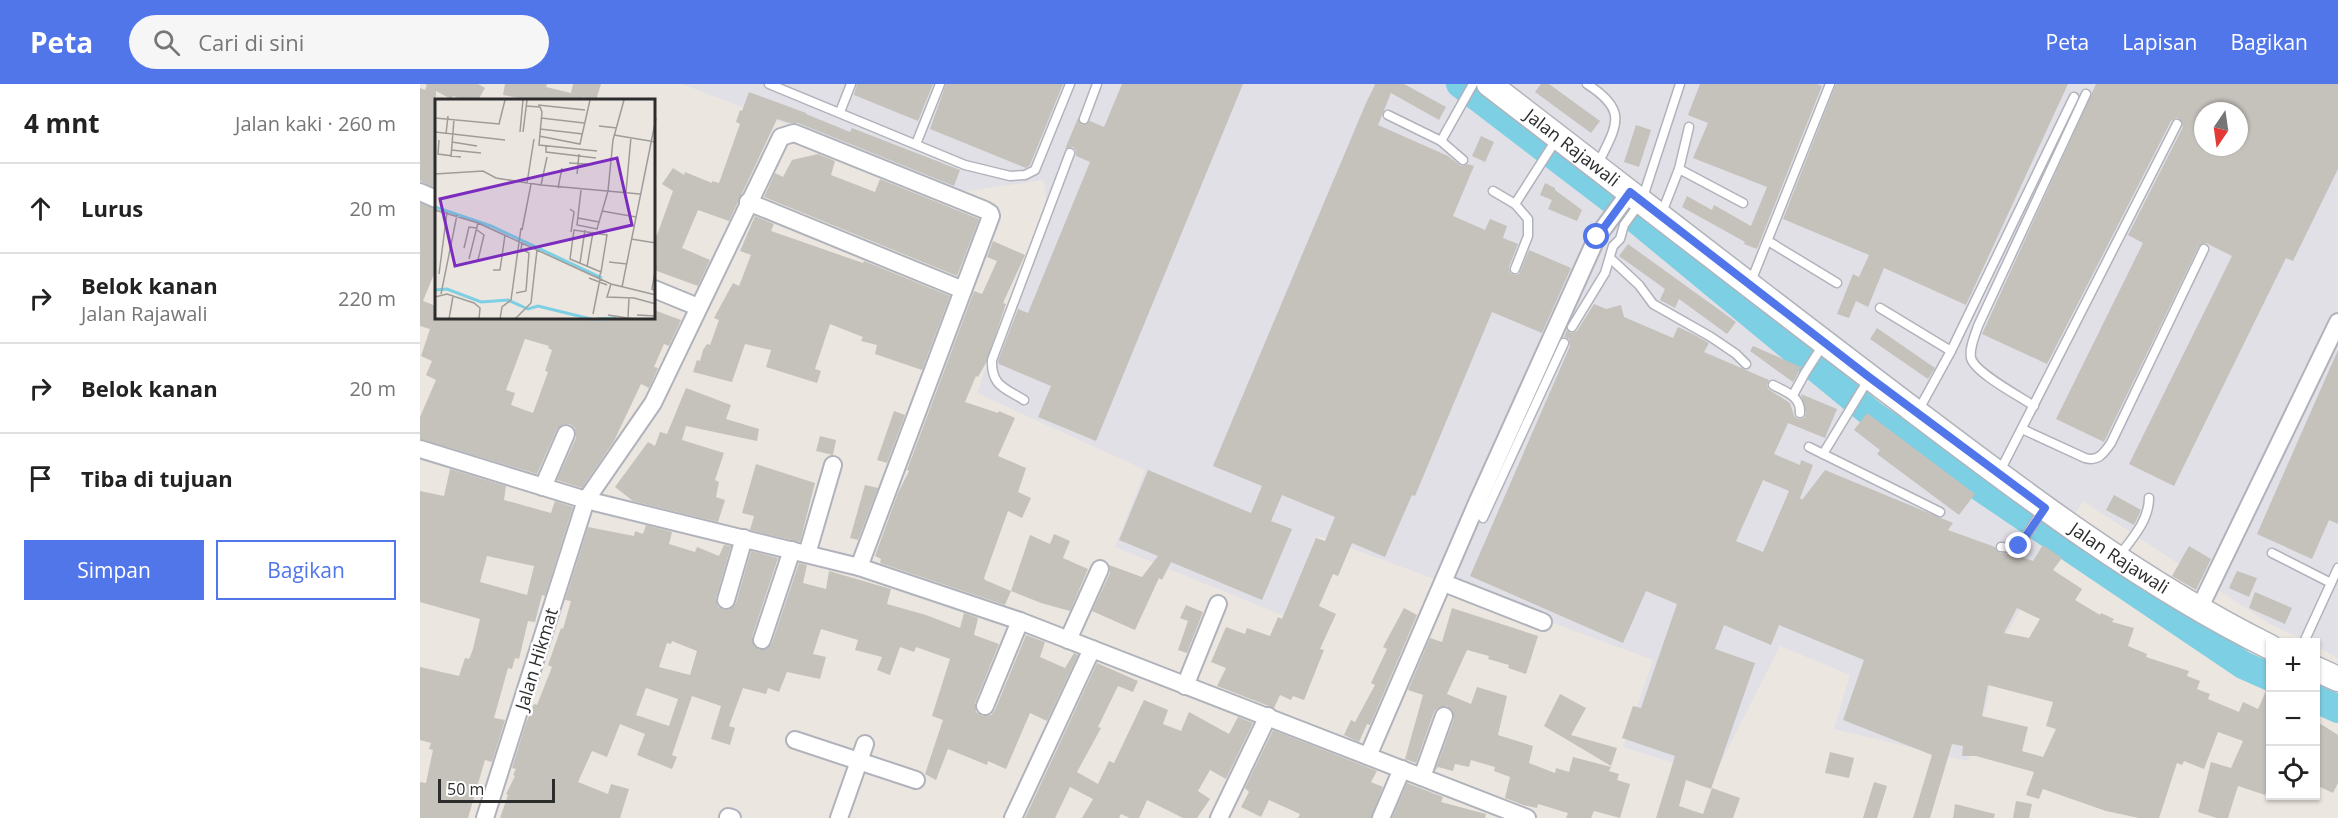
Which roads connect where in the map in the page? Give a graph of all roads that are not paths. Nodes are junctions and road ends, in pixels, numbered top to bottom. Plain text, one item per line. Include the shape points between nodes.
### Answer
1 (769, 84) edge
2 (851, 84) edge
3 (940, 84) edge
4 (1070, 84) edge
5 (1097, 84) edge
6 (1587, 84) edge
7 (1680, 84) edge
8 (1830, 84) edge
9 (1477, 86) edge
10 (2086, 94) dead end
11 (2074, 97) dead end
12 (840, 112) junction
13 (1388, 115) dead end
14 (1084, 119) dead end
15 (2177, 124) dead end
16 (1689, 128) dead end
17 (1441, 141) junction
18 (1555, 142) junction
19 (916, 144) junction
20 (1070, 153) dead end
21 (1463, 160) dead end
22 (1597, 167) junction
23 (1679, 169) junction
24 (1493, 191) dead end
25 (420, 192) edge
26 (435, 199) edge
27 (748, 202) junction
28 (1631, 202) junction
29 (1743, 203) dead end
30 (1515, 204) junction
31 (1661, 215) junction
32 (1768, 241) junction
33 (2204, 249) dead end
34 (1610, 258) junction
35 (1515, 269) dead end
36 (1837, 283) dead end
37 (1750, 284) junction
38 (656, 290) edge
39 (963, 290) junction
40 (698, 307) junction
41 (1880, 308) dead end
42 (2338, 321) edge
43 (1572, 327) dead end
44 (1564, 343) dead end
45 (1820, 349) junction
46 (1951, 351) junction
47 (1746, 364) dead end
48 (1867, 382) junction
49 (1773, 385) dead end
50 (1793, 395) junction
51 (1024, 400) dead end
52 (2034, 406) junction
53 (1800, 413) dead end
54 (1917, 413) junction
55 (2022, 429) junction
56 (566, 434) dead end
57 (1809, 447) dead end
58 (420, 449) edge
59 (1823, 453) junction
60 (833, 465) dead end
61 (1998, 474) junction
62 (543, 487) junction
63 (2149, 498) dead end
64 (586, 500) junction
65 (1940, 512) dead end
66 (2041, 513) junction
67 (1483, 518) dead end
68 (744, 538) junction
69 (2001, 547) dead end
70 (799, 552) junction
71 (2272, 553) dead end
72 (2117, 557) junction
73 (859, 567) junction
74 (2338, 568) edge
75 (1100, 569) dead end
76 (1444, 582) junction
77 (2331, 583) junction
78 (726, 600) dead end
79 (1218, 604) dead end
80 (2199, 609) junction
81 (1020, 621) junction
82 (1543, 622) dead end
83 (2306, 638) edge
84 (762, 640) dead end
85 (1068, 640) junction
86 (2266, 644) edge
87 (1092, 649) junction
88 (2320, 671) edge
89 (2338, 679) edge
90 (1185, 686) junction
91 (985, 706) dead end
92 (1268, 716) junction
93 (1444, 716) dead end
94 (795, 740) dead end
95 (865, 744) dead end
96 (1368, 756) junction
97 (859, 761) junction
98 (1402, 769) junction
99 (1422, 777) junction
100 (916, 780) dead end
101 (485, 818) edge
102 (839, 818) edge
103 (1012, 818) edge
104 (1219, 818) edge
105 (1381, 818) edge
106 (1527, 818) edge

1 - 12 lane
2 - 12 lane
3 - 19 lane
4 - 19 lane via 1035,170 1025,176 965,165
5 - 14 lane
6 - 22 lane via 1610,102 1616,117
7 - 28 lane
8 - 32 lane
9 - 17 lane via 1458,106
9 - 18 street, Jalan Rajawali
10 - 52 lane via 1972,343 1974,364
11 - 46 lane
12 - 19 lane
13 - 17 lane
15 - 52 lane
16 - 23 lane
17 - 21 lane
18 - 22 street, Jalan Rajawali
18 - 30 lane
20 - 51 lane via 992,360 992,375 998,384
22 - 28 street, Jalan Rajawali
23 - 29 lane
23 - 31 lane
24 - 30 lane
25 - 26 street
27 - 39 street
27 - 39 street, Jalan Hikmat via 782,137 794,133 985,210 990,213 990,221
27 - 40 street, Jalan Hikmat
28 - 31 street, Jalan Rajawali
28 - 34 lane
28 - 76 street via 1597,237
30 - 35 lane via 1530,227
31 - 37 street, Jalan Rajawali
32 - 36 lane
32 - 37 lane
33 - 55 lane via 2101,457 2085,458
34 - 43 lane
34 - 47 lane via 1653,304 1711,337
37 - 45 street, Jalan Rajawali
38 - 40 street
39 - 73 street, Jalan Hikmat
40 - 64 street, Jalan Hikmat via 653,403
41 - 46 lane
42 - 80 street
44 - 67 lane
45 - 48 street, Jalan Rajawali
45 - 50 lane
46 - 54 lane
48 - 54 street, Jalan Rajawali
48 - 59 lane
49 - 50 lane
50 - 53 lane
52 - 55 lane
54 - 61 street, Jalan Rajawali
55 - 61 lane
56 - 62 street
57 - 59 lane
58 - 62 street
59 - 65 lane
60 - 70 street
61 - 66 street, Jalan Rajawali
62 - 64 street
63 - 72 lane via 2136,534
64 - 68 street
64 - 101 street, Jalan Hikmat
66 - 69 lane via 2019,546
66 - 72 street, Jalan Rajawali
68 - 70 street
68 - 78 street
70 - 73 street
70 - 84 street
71 - 77 lane
72 - 80 street, Jalan Rajawali
73 - 81 street
74 - 77 lane
75 - 85 street
76 - 82 street
76 - 96 street
77 - 83 lane
79 - 90 street
80 - 86 street, Jalan Rajawali
81 - 85 street
81 - 91 street
85 - 87 street
87 - 90 street
87 - 103 street
88 - 89 street
90 - 92 street
92 - 96 street
92 - 104 street
93 - 99 street
94 - 97 street
95 - 97 street
96 - 98 street
97 - 100 street
97 - 102 street
98 - 99 street
98 - 105 street
99 - 106 street

